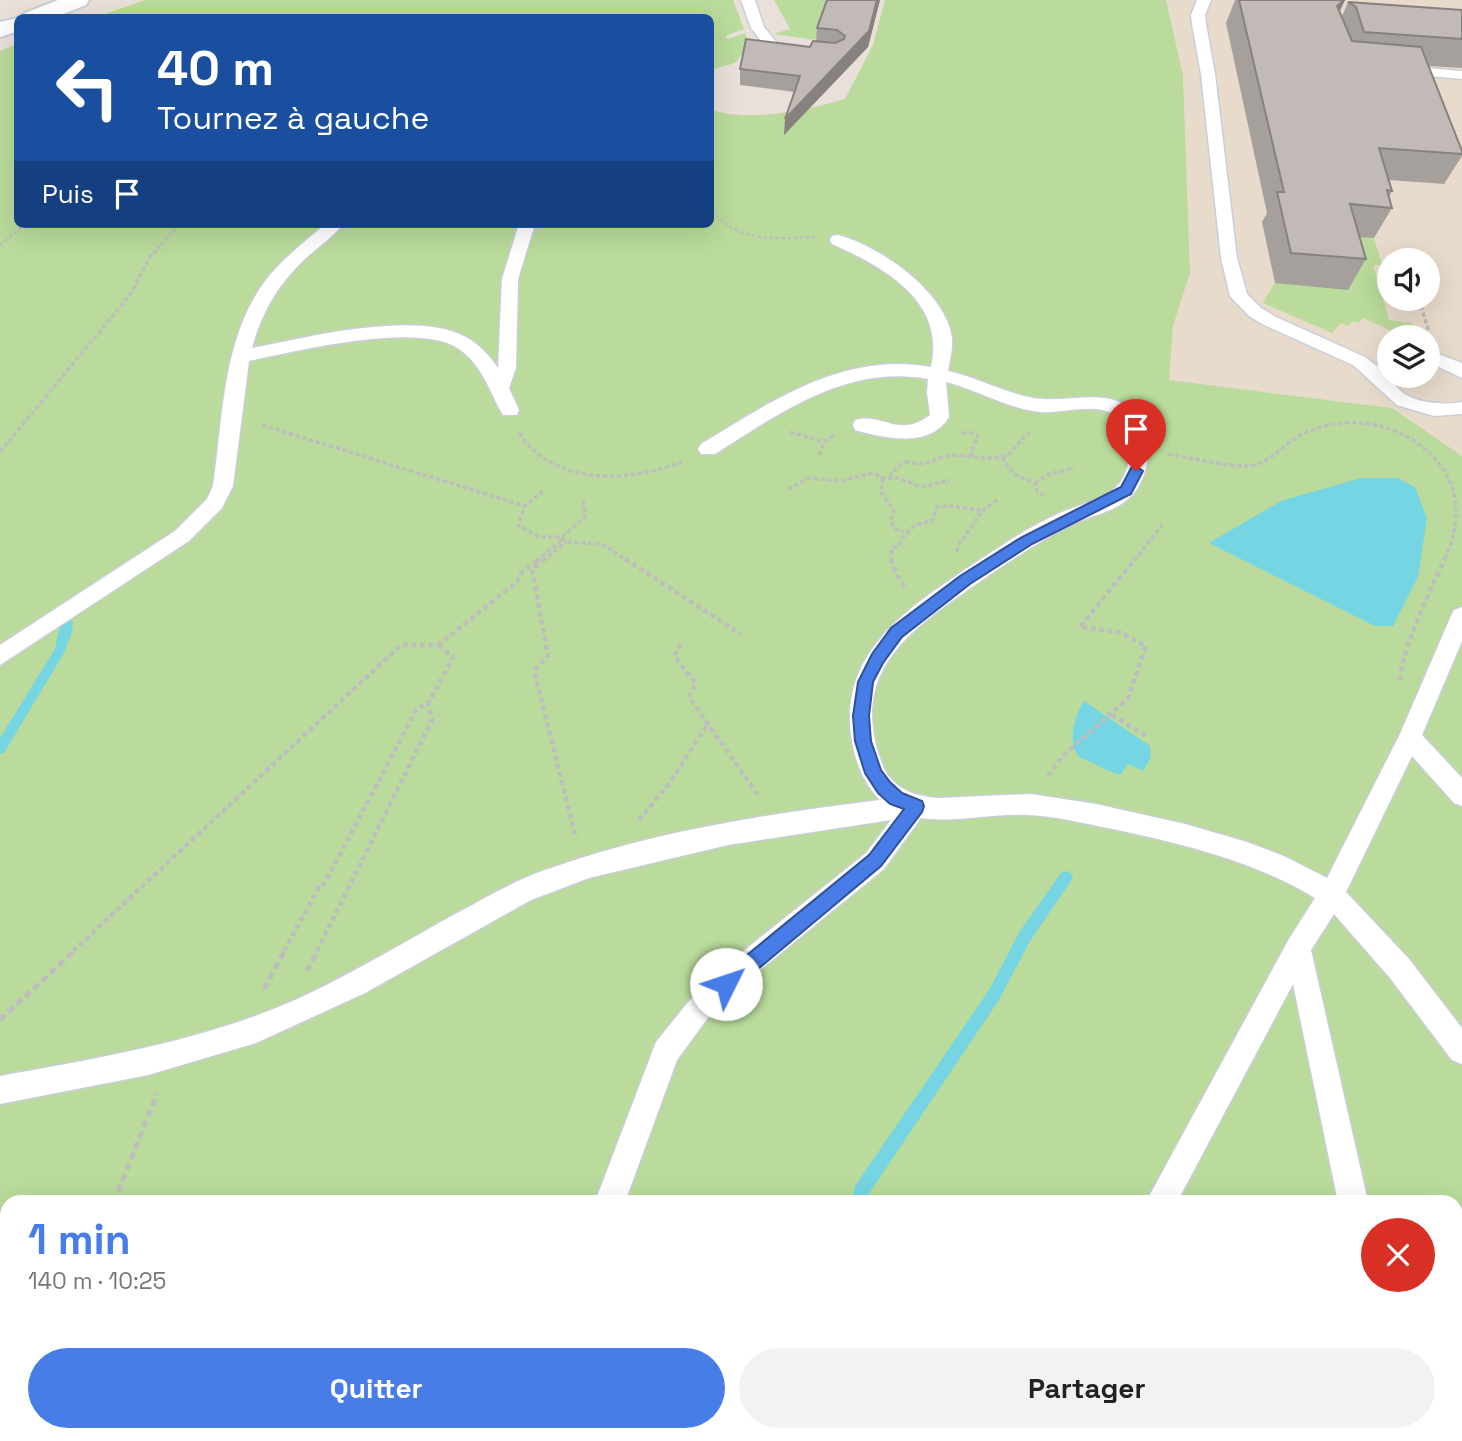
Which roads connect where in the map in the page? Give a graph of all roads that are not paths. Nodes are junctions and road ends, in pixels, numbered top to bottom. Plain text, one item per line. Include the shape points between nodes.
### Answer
1 (78, 0) edge
2 (748, 0) edge
3 (1203, 0) edge
4 (43, 14) edge
5 (809, 51) edge
6 (1382, 69) edge
7 (1462, 75) edge
8 (331, 228) edge
9 (526, 228) edge
10 (838, 240) road end
11 (242, 356) junction
12 (1377, 360) edge
13 (1440, 360) edge
14 (1359, 361) junction
15 (1462, 372) edge
16 (940, 374) junction
17 (1377, 375) edge
18 (501, 386) junction
19 (1390, 388) edge
20 (1462, 408) edge
21 (510, 410) road end
22 (1426, 410) junction
23 (862, 425) dead end
24 (1462, 427) edge
25 (708, 449) road end
26 (1462, 616) edge
27 (0, 656) edge
28 (1410, 737) junction
29 (1462, 795) edge
30 (916, 806) junction
31 (1332, 895) junction
32 (1298, 948) junction
33 (1462, 1050) edge
34 (0, 1090) edge
35 (613, 1195) edge
36 (1165, 1195) edge
37 (1351, 1195) edge

1 - 4 main road
2 - 5 lane via 758,28 773,47
3 - 14 lane via 1198,15 1234,285 1255,312
6 - 7 lane
8 - 11 lane via 270,285 257,307
9 - 18 lane via 510,279 507,368
10 - 16 lane via 902,278 932,307 943,336
11 - 18 lane via 421,330 470,347
11 - 27 lane via 223,486 215,503 182,536
12 - 14 lane
13 - 15 lane
14 - 17 lane
16 - 23 lane via 936,386 940,417 929,427 901,434
16 - 25 lane via 906,368 848,375 790,400
16 - 30 lane via 1021,402 1115,406 1129,416 1139,449 1136,471 1126,491 1069,517 971,577 896,633 877,659 866,682 863,741 874,773 896,799
18 - 21 lane
19 - 22 lane via 1399,398
20 - 22 lane
22 - 24 lane
26 - 28 lane
28 - 29 lane
28 - 31 lane
30 - 31 lane via 1027,804 1131,822 1285,867
30 - 34 lane via 779,824 584,868 540,884 284,1018 238,1037 171,1058
30 - 35 lane via 875,860 698,1010 666,1052
31 - 32 lane
31 - 33 lane via 1385,950
32 - 36 lane
32 - 37 lane

